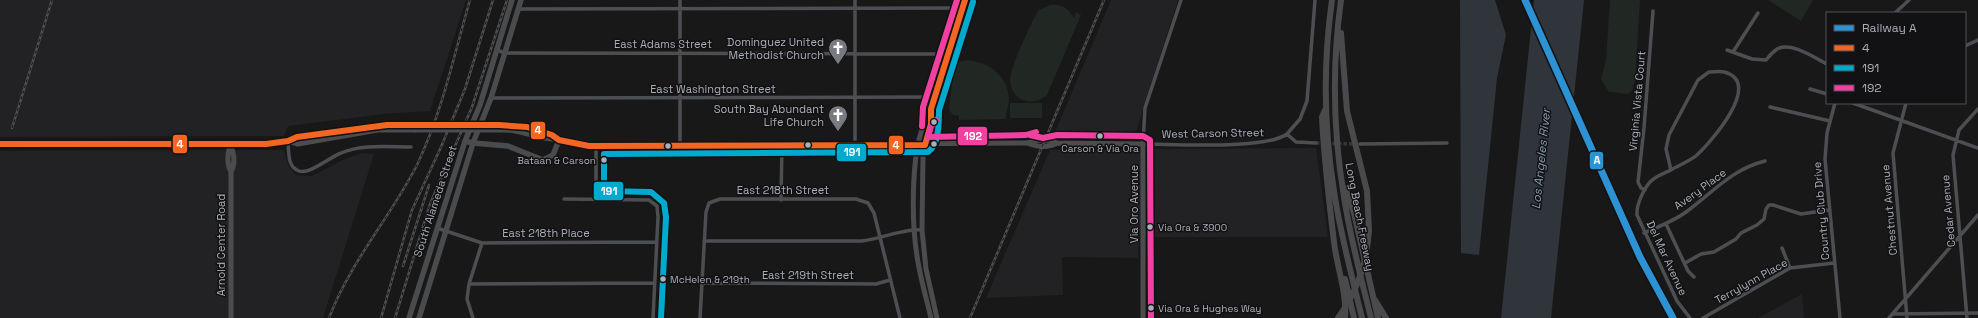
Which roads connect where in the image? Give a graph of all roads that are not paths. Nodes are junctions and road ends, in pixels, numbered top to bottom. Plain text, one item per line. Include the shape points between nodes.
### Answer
1 (512, 0) edge
2 (521, 0) edge
3 (680, 0) edge
4 (855, 0) edge
5 (965, 0) edge
6 (1181, 0) edge
7 (1315, 0) edge
8 (1332, 0) edge
9 (1341, 0) edge
10 (1909, 0) edge
11 (855, 8) junction
12 (962, 8) junction
13 (519, 9) junction
14 (680, 9) junction
15 (1652, 11) dead end
16 (1896, 12) edge
17 (1339, 13) junction
18 (1758, 13) dead end
19 (1978, 40) edge
20 (1966, 46) edge
21 (497, 50) junction
22 (1727, 50) dead end
23 (1733, 52) junction
24 (505, 53) junction
25 (680, 53) junction
26 (855, 54) junction
27 (949, 54) junction
28 (1826, 64) edge
29 (1810, 89) dead end
30 (1826, 94) edge
31 (935, 97) junction
32 (491, 98) junction
33 (680, 98) junction
34 (855, 98) junction
35 (1835, 104) edge
36 (1856, 104) edge
37 (1906, 104) edge
38 (1326, 105) junction
39 (1770, 107) dead end
40 (1978, 109) edge
41 (930, 116) junction
42 (1830, 121) junction
43 (1900, 121) junction
44 (1287, 134) junction
45 (558, 139) junction
46 (1956, 140) junction
47 (465, 141) junction
48 (288, 142) junction
49 (1316, 143) tunnel mouth
50 (1447, 143) dead end
51 (0, 144) edge
52 (230, 144) junction
53 (473, 144) junction
54 (1143, 144) junction
55 (1360, 144) tunnel mouth
56 (782, 145) junction
57 (855, 145) junction
58 (917, 145) junction
59 (925, 145) junction
60 (596, 146) junction
61 (680, 146) junction
62 (411, 147) dead end
63 (1978, 148) edge
64 (1765, 161) dead end
65 (1670, 170) junction
66 (1340, 175) junction
67 (1645, 190) junction
68 (564, 199) dead end
69 (596, 200) junction
70 (781, 200) junction
71 (1829, 210) junction
72 (1978, 216) edge
73 (1666, 224) junction
74 (437, 228) junction
75 (914, 229) junction
76 (922, 230) junction
77 (446, 231) junction
78 (1333, 233) junction
79 (1644, 233) junction
80 (1959, 237) junction
81 (881, 238) junction
82 (657, 242) junction
83 (704, 242) junction
84 (482, 243) junction
85 (1782, 248) dead end
86 (1834, 263) junction
87 (1685, 264) junction
88 (1790, 268) junction
89 (1694, 277) dead end
90 (890, 280) junction
91 (655, 283) junction
92 (702, 283) junction
93 (469, 284) junction
94 (1374, 298) junction
95 (1905, 299) junction
96 (1966, 313) junction
97 (1892, 314) junction
98 (1978, 314) edge
99 (1907, 316) edge
100 (231, 318) edge
101 (408, 318) edge
102 (419, 318) edge
103 (473, 318) edge
104 (653, 318) edge
105 (700, 318) edge
106 (900, 318) edge
107 (932, 318) edge
108 (937, 318) edge
109 (1143, 318) edge
110 (1338, 318) edge
111 (1345, 318) edge
112 (1354, 318) edge
113 (1362, 318) edge
114 (1371, 318) edge
115 (1378, 318) edge
116 (1386, 318) edge
117 (1690, 318) edge
118 (1703, 318) edge
119 (1840, 318) edge
120 (1889, 318) edge
121 (1967, 318) edge

1 - 21 main road, South Alameda Street
2 - 13 main road, South Alameda Street
3 - 14 street
4 - 11 street
5 - 12 main road
6 - 54 street, Via Oro Avenue via 1145,108
7 - 44 street via 1307,101 1300,119
8 - 38 highway, Long Beach Freeway via 1327,50
9 - 17 highway, Long Beach Freeway
10 - 16 street
11 - 12 street
11 - 14 street
11 - 26 street
12 - 27 main road
13 - 14 street
13 - 24 main road, South Alameda Street
14 - 25 street
15 - 67 street, Virginia Vista Court via 1638,182
17 - 66 highway, Long Beach Freeway via 1335,96
17 - 110 highway, bridge via 1346,106 1367,191 1369,230 1366,257 1360,277
18 - 23 street
19 - 20 street
21 - 24 street, East Adams Street
21 - 47 main road, South Alameda Street via 480,105
22 - 23 street
23 - 28 street via 1752,59 1766,60 1778,49 1786,47
24 - 25 street, East Adams Street
24 - 32 main road, South Alameda Street
25 - 26 street, East Adams Street
25 - 33 street
26 - 27 street, East Adams Street
26 - 34 street
27 - 31 main road
29 - 30 street
31 - 34 street, East Washington Street
31 - 41 main road
32 - 33 street, East Washington Street
32 - 53 main road, South Alameda Street
33 - 34 street, East Washington Street
33 - 61 street
34 - 57 street
35 - 42 street, Country Club Drive
36 - 43 street
37 - 43 street, Chestnut Avenue
38 - 78 highway via 1322,117 1324,157
38 - 113 highway, Long Beach Freeway via 1334,192
39 - 42 street
40 - 46 street, Cedar Avenue via 1959,130
41 - 58 main road via 924,122
41 - 59 main road via 931,124
42 - 71 street, Country Club Drive via 1825,159
43 - 46 street
43 - 95 street, Chestnut Avenue via 1893,153
44 - 49 street via 1296,142
44 - 54 street, West Carson Street via 1276,140 1252,144
45 - 48 main road, West Carson Street, bridge via 551,140 510,128 415,127 378,130 298,144
45 - 53 main road via 553,155 543,160 504,145
45 - 60 main road, West Carson Street
46 - 63 street
46 - 80 street, Cedar Avenue via 1952,164
47 - 53 main road
47 - 74 main road, South Alameda Street
48 - 52 main road, West Carson Street
48 - 62 street via 291,164 303,172 354,149
50 - 55 street
51 - 52 main road, West Carson Street
52 - 100 main road, Arnold Center Road via 234,152 234,166 231,172
53 - 77 main road, South Alameda Street
54 - 59 main road, West Carson Street
54 - 109 main road, Via Oro Avenue
56 - 57 main road, West Carson Street
56 - 61 main road, West Carson Street
56 - 70 street
57 - 58 main road, West Carson Street
58 - 59 main road, West Carson Street
58 - 75 main road
59 - 76 main road
60 - 61 main road, West Carson Street
60 - 69 street
64 - 73 street, Avery Place via 1748,165 1684,214
65 - 65 street, Del Mar Avenue via 1696,156 1718,132 1739,98 1740,91 1736,79 1724,72 1709,72 1698,80 1667,142
65 - 67 street, Del Mar Avenue via 1651,181
66 - 94 highway via 1354,213
66 - 114 highway, Long Beach Freeway
67 - 79 street, Del Mar Avenue via 1637,212
68 - 69 street
69 - 82 street via 649,200 657,206
70 - 81 street, East 218th Street via 865,201 872,209
70 - 83 street, East 218th Street via 720,199 710,203 706,212
71 - 86 street, Country Club Drive
71 - 87 street via 1801,214 1769,205 1764,219 1757,225 1740,233 1736,239 1714,252 1701,254
72 - 80 street
73 - 79 street, Avery Place
73 - 87 street
74 - 77 street, East 218th Place
74 - 101 main road, South Alameda Street
75 - 76 street
75 - 81 street
75 - 107 main road via 917,255
76 - 108 main road via 926,269
77 - 84 street, East 218th Place
77 - 102 main road, South Alameda Street
78 - 111 highway
78 - 112 highway
79 - 117 street, Del Mar Avenue via 1677,301
80 - 95 street
80 - 96 street, Cedar Avenue
81 - 83 street via 862,242
81 - 90 street
82 - 84 street, East 218th Place
82 - 91 street
83 - 92 street
84 - 93 street
85 - 88 street
86 - 88 street, Terrylynn Place
86 - 119 street, Country Club Drive
87 - 89 street
88 - 118 street, Terrylynn Place
90 - 92 street, East 219th Street via 876,284
90 - 106 street
91 - 93 street
91 - 104 street
92 - 105 street
93 - 103 street via 467,299
94 - 115 highway
94 - 116 highway
95 - 97 street
95 - 99 street, Chestnut Avenue
96 - 98 street
96 - 99 street
96 - 121 street, Cedar Avenue
97 - 99 street
97 - 120 street

